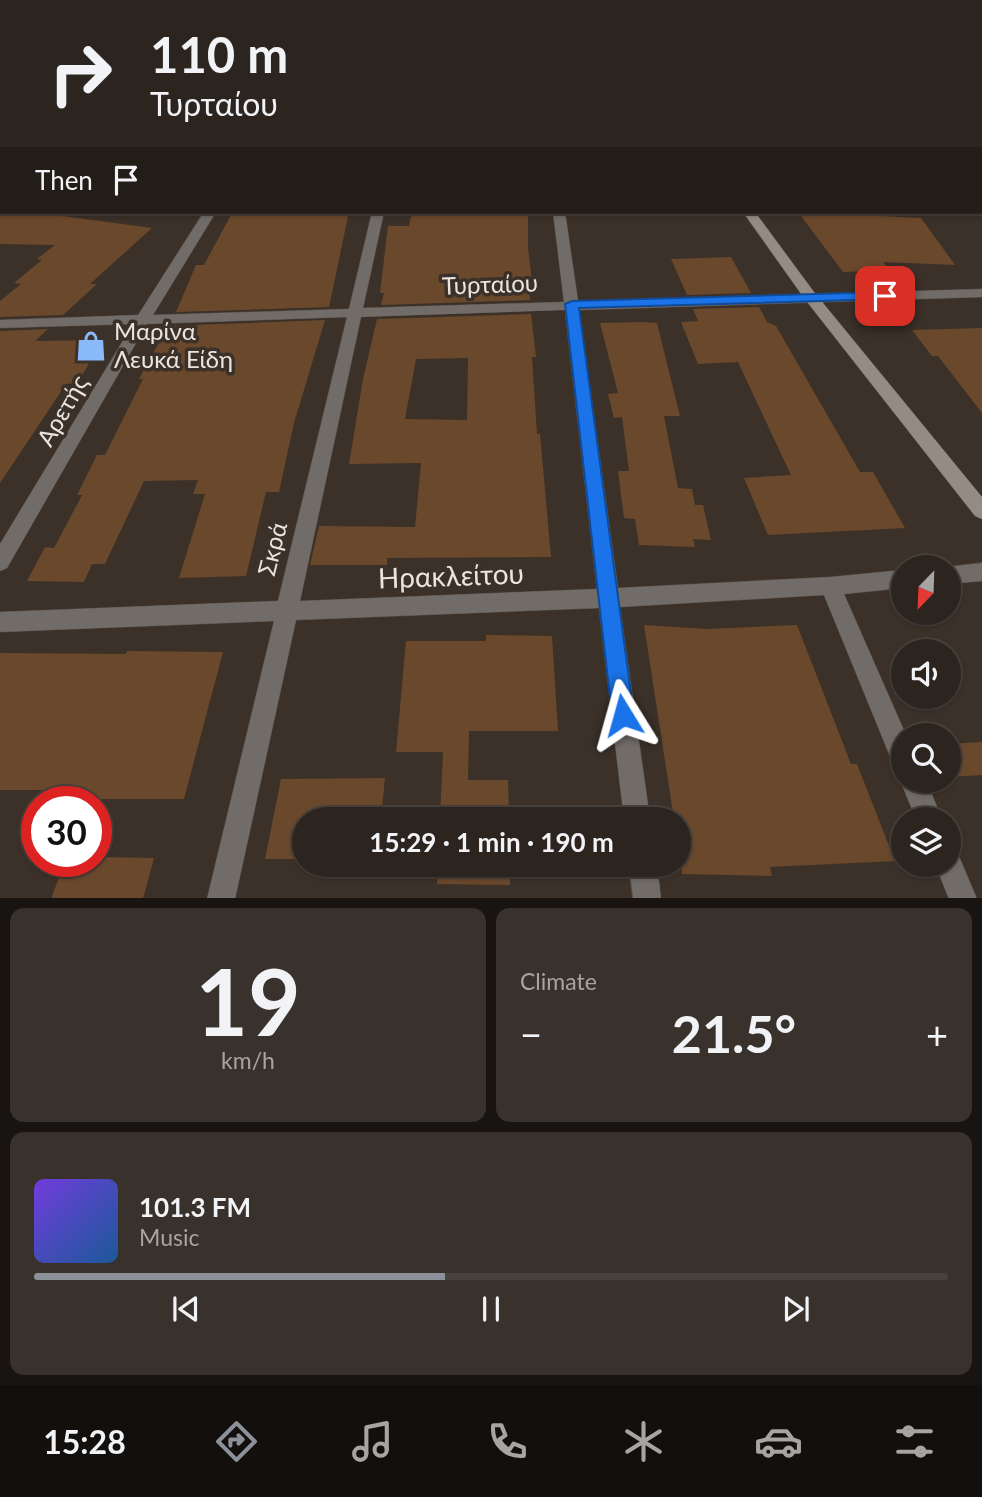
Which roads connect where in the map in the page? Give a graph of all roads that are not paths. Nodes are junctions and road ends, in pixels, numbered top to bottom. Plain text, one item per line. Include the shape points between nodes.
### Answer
1 (209, 214) edge
2 (378, 214) edge
3 (559, 214) edge
4 (750, 214) edge
5 (982, 293) edge
6 (813, 298) junction
7 (572, 304) junction
8 (357, 312) junction
9 (143, 319) junction
10 (0, 324) edge
11 (982, 511) edge
12 (0, 562) edge
13 (982, 572) edge
14 (961, 574) edge
15 (891, 580) edge
16 (831, 586) junction
17 (607, 598) junction
18 (285, 610) junction
19 (0, 622) edge
20 (891, 728) edge
21 (635, 807) edge
22 (645, 877) edge
23 (954, 877) edge
24 (221, 898) edge
25 (647, 898) edge
26 (963, 898) edge

1 - 9 street, Αρετής
2 - 8 street, Σκρά
3 - 7 street
4 - 6 main road
5 - 6 street, Τυρταίου
6 - 7 street, Τυρταίου
6 - 11 main road
7 - 8 street, Τυρταίου
7 - 17 street
8 - 9 street, Τυρταίου
8 - 18 street, Σκρά
9 - 10 street, Τυρταίου
9 - 12 street, Αρετής
13 - 14 street
15 - 16 street, Ηρακλείτου
16 - 17 street, Ηρακλείτου
16 - 20 street
17 - 18 street, Ηρακλείτου
17 - 21 street
18 - 19 street, Ηρακλείτου
18 - 24 street, Σκρά
22 - 25 street
23 - 26 street

